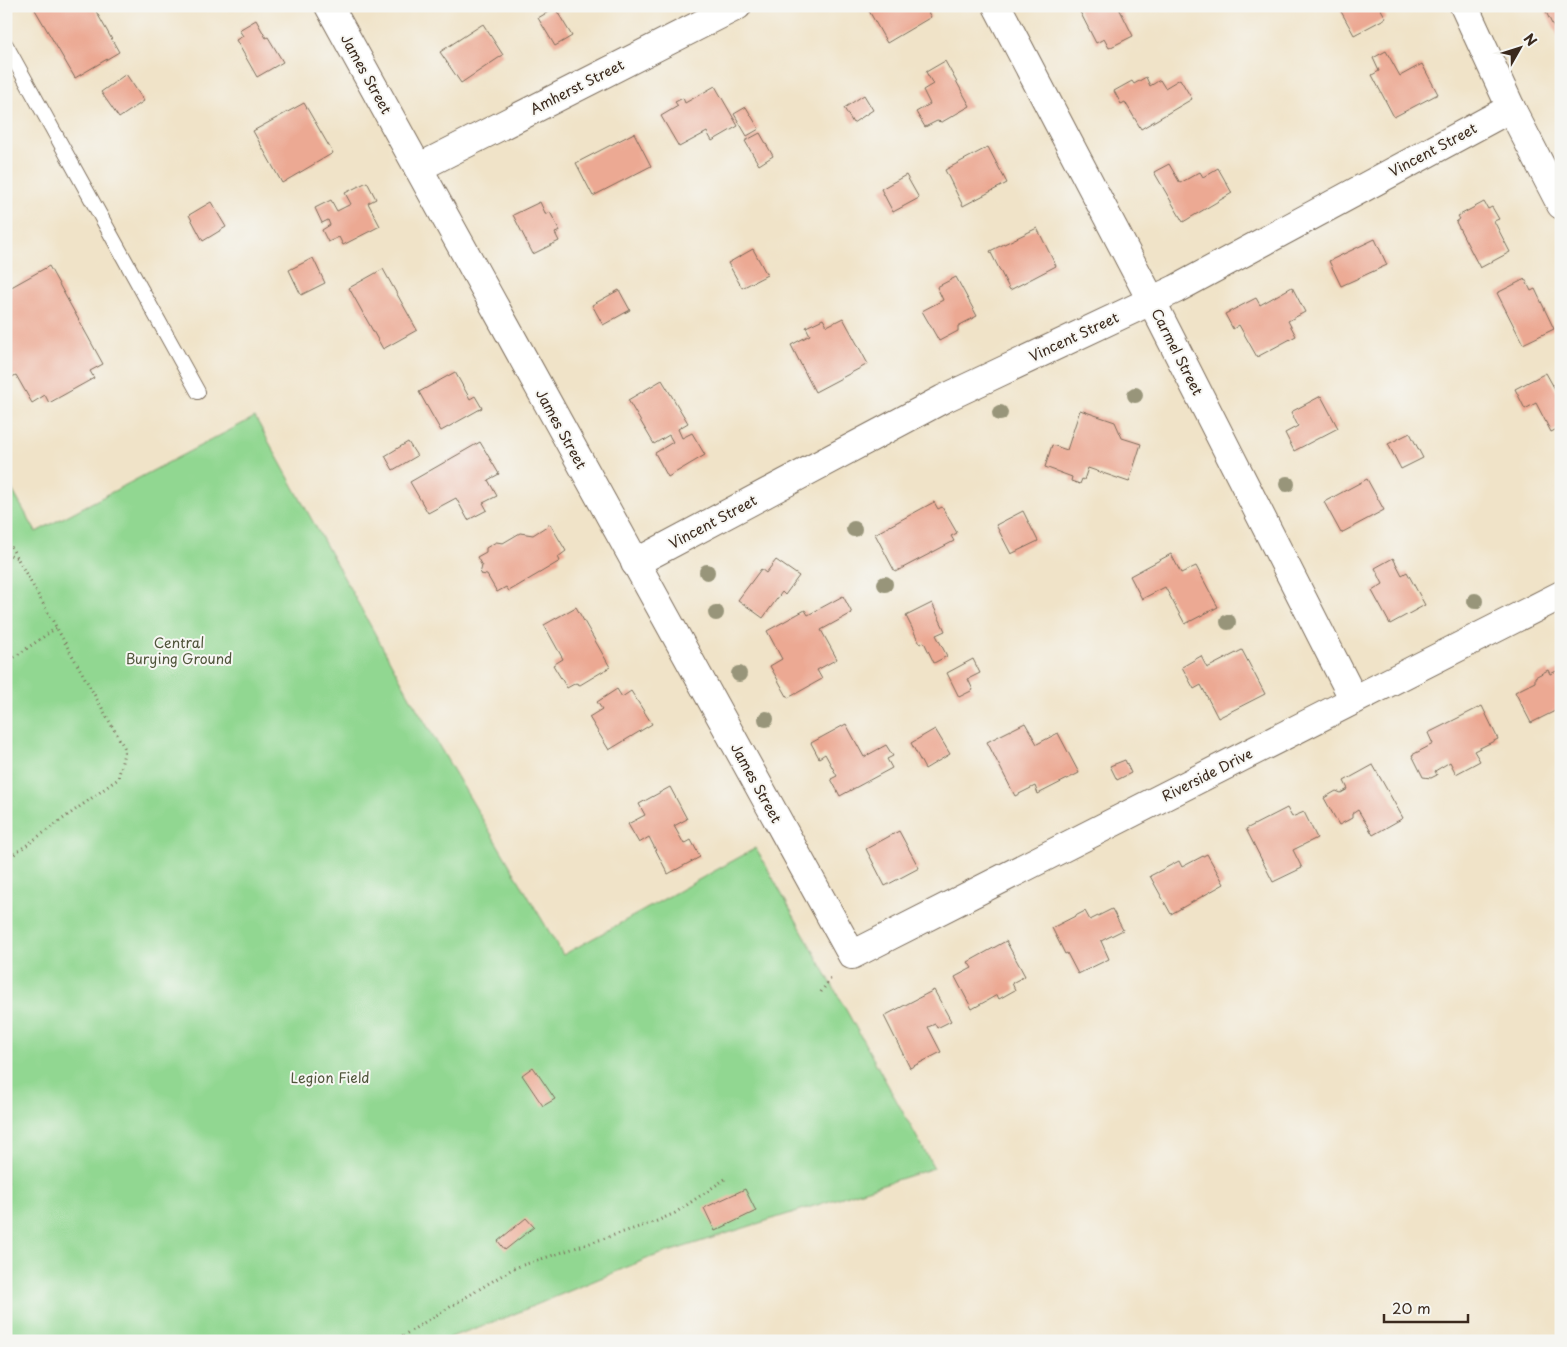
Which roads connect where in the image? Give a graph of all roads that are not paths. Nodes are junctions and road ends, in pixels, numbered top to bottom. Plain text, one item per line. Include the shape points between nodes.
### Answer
1 (329, 6) edge
2 (737, 6) edge
3 (997, 6) edge
4 (1464, 6) edge
5 (6, 45) edge
6 (1511, 108) junction
7 (418, 168) junction
8 (1561, 205) edge
9 (1151, 300) junction
10 (198, 392) dead end
11 (635, 563) junction
12 (1561, 594) edge
13 (1354, 700) junction
14 (852, 955) joint

1 - 7 street, James Street
2 - 7 street, Amherst Street
3 - 9 street, Carmel Street
4 - 6 street
5 - 10 lane
6 - 8 street
6 - 9 street, Vincent Street
7 - 11 street, James Street
9 - 11 street, Vincent Street via 944,399
9 - 13 street, Carmel Street
11 - 14 street, James Street
12 - 13 street, Riverside Drive
13 - 14 street, Riverside Drive

